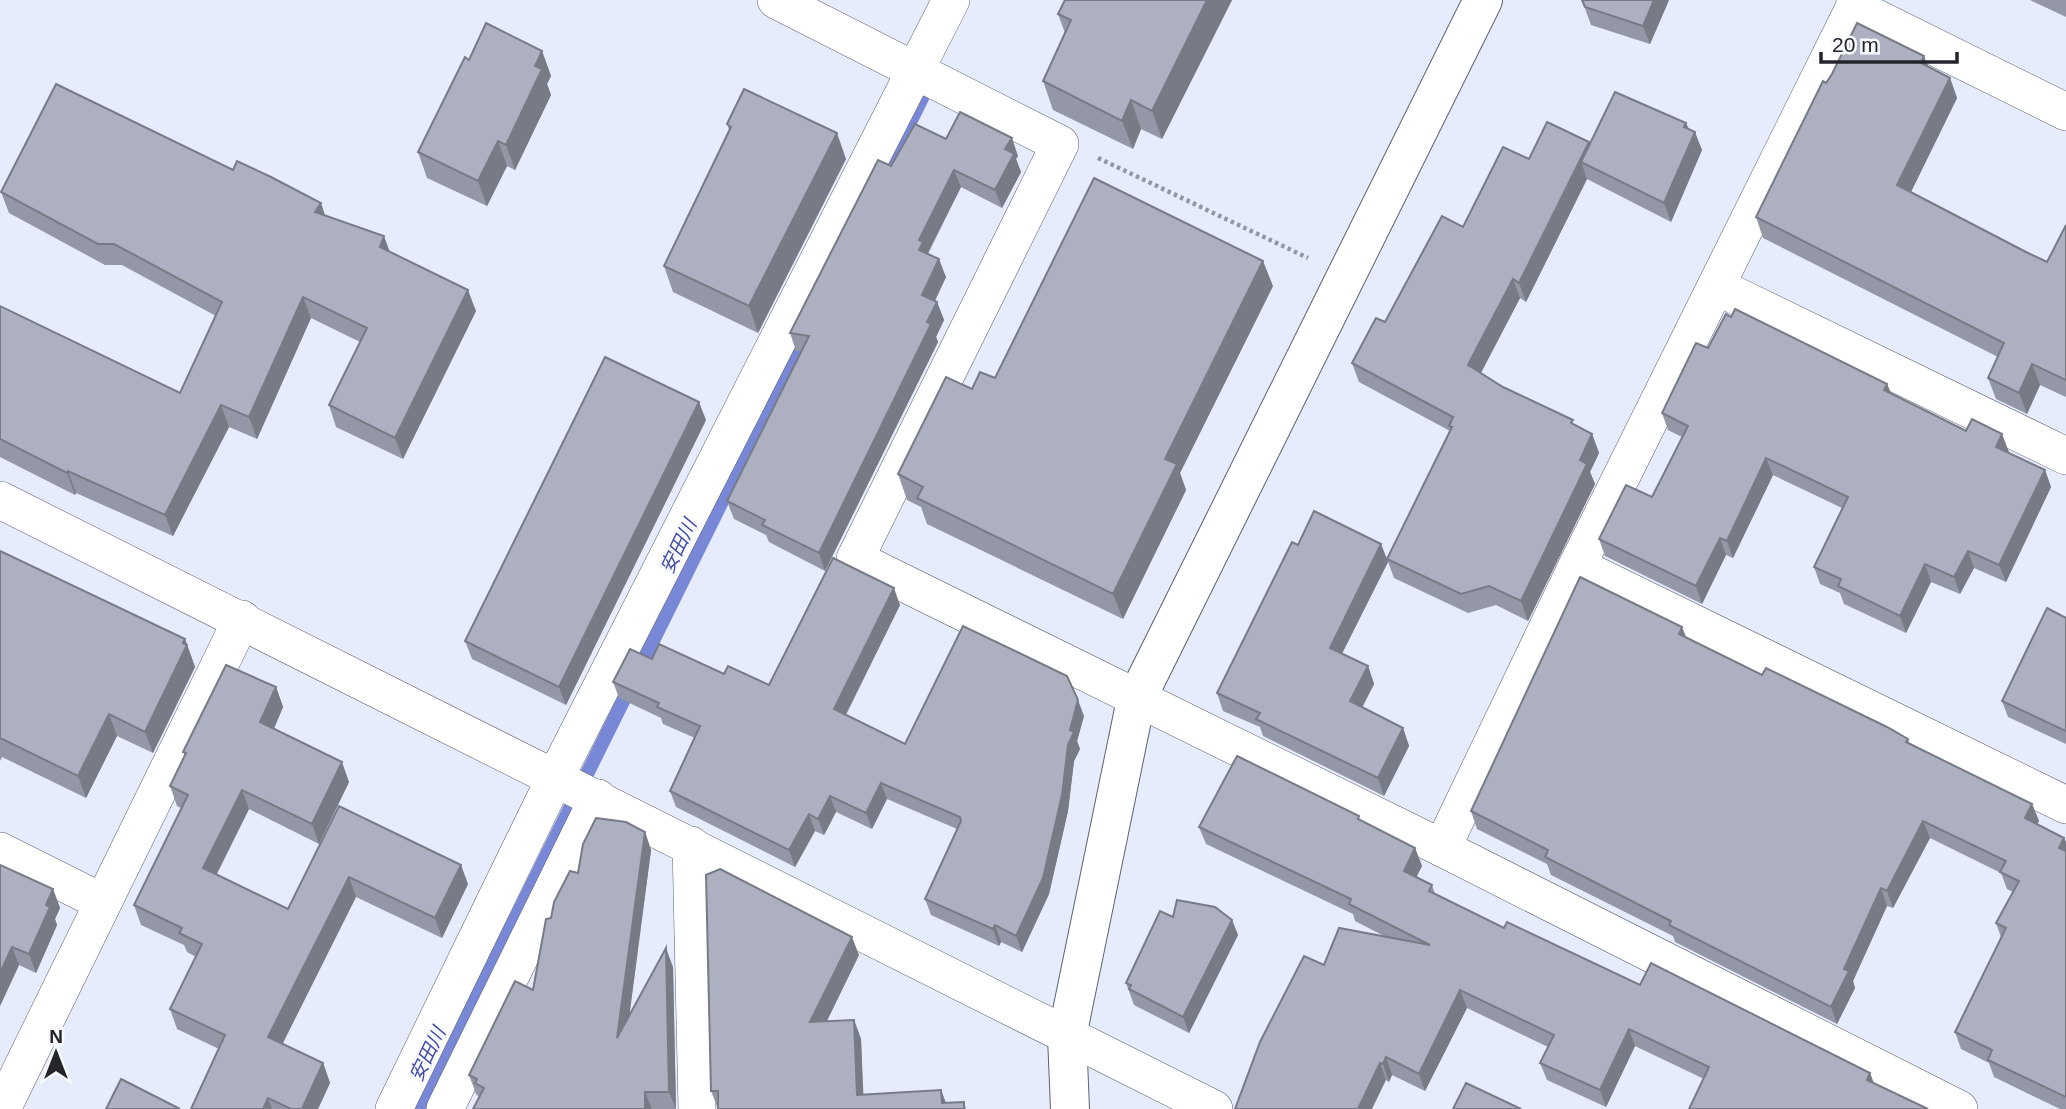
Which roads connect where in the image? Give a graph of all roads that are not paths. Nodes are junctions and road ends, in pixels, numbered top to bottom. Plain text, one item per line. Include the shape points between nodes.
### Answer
1 (776, 0) edge
2 (951, 0) edge
3 (1483, 0) edge
4 (1856, 4) edge
5 (929, 79) junction
6 (2066, 112) edge
7 (1716, 286) junction
8 (2066, 456) edge
9 (0, 500) edge
10 (1577, 566) junction
11 (242, 619) junction
12 (1136, 700) junction
13 (556, 776) junction
14 (598, 798) junction
15 (2066, 805) edge
16 (691, 845) junction
17 (1441, 848) junction
18 (0, 852) edge
19 (102, 902) junction
20 (464, 965) junction
21 (506, 986) junction
22 (437, 1020) junction
23 (1067, 1035) junction
24 (480, 1039) junction
25 (412, 1072) junction
26 (449, 1101) edge
27 (2, 1109) edge
28 (394, 1109) edge
29 (697, 1109) edge
30 (1070, 1109) edge
31 (1214, 1109) edge
32 (1959, 1109) edge

1 - 5 street
2 - 5 street
3 - 12 street
4 - 6 street
4 - 7 street
5 - 12 street via 1060,144 855,559
5 - 13 street
7 - 8 street
7 - 10 street
9 - 11 street
10 - 15 street
10 - 17 street
11 - 13 street
11 - 19 street
12 - 17 street
12 - 23 street
13 - 14 street
13 - 20 street
14 - 16 street
14 - 21 street
16 - 23 street
16 - 29 street
17 - 32 street
18 - 19 street
19 - 27 street
20 - 21 street
20 - 22 street
21 - 24 street
22 - 24 street
22 - 25 street
23 - 30 street
23 - 31 street
24 - 26 street
25 - 26 street
25 - 28 street

